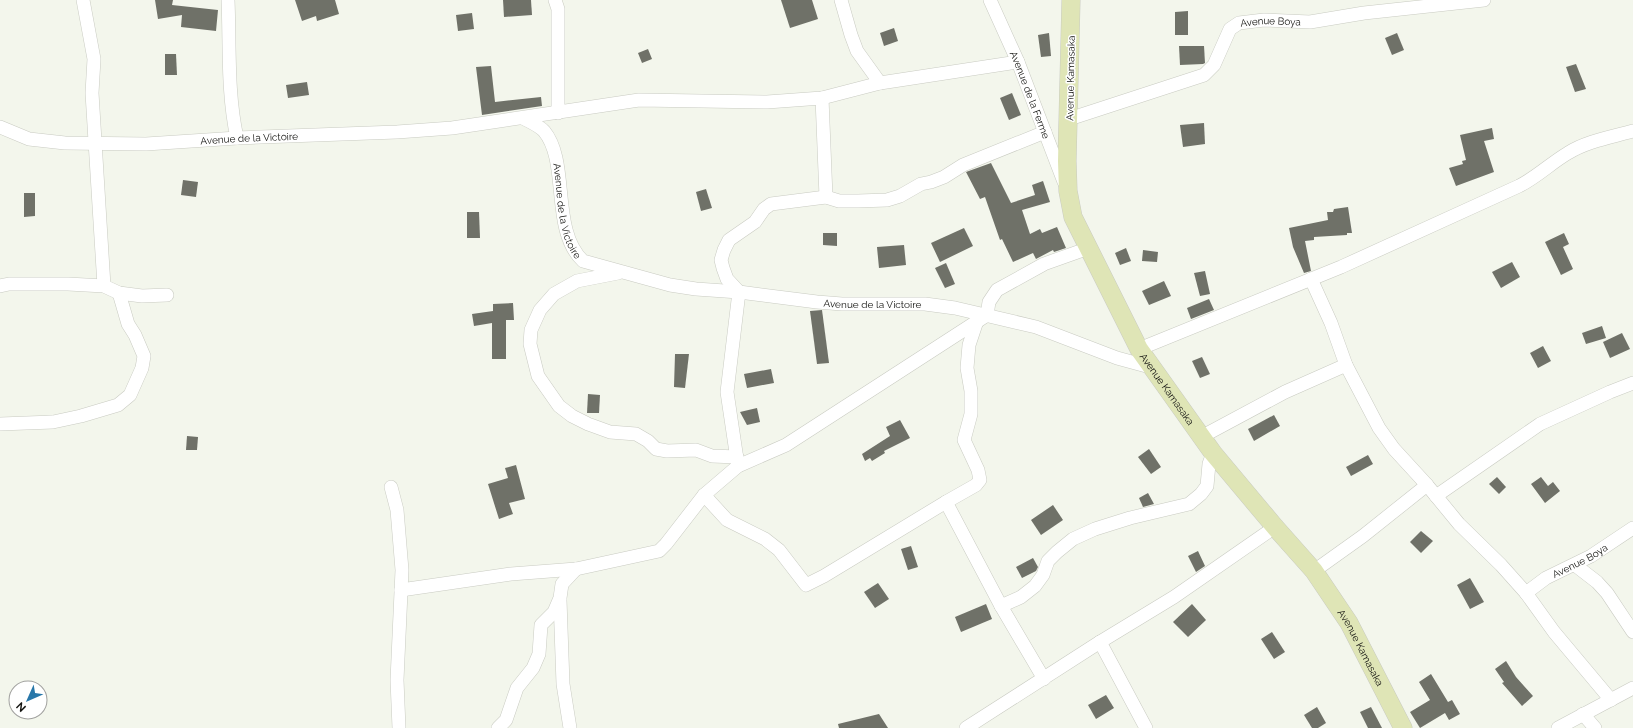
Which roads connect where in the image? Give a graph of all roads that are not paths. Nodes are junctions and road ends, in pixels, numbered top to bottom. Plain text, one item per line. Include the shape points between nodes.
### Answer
1 (83, 0) edge
2 (228, 0) edge
3 (555, 0) edge
4 (841, 0) edge
5 (990, 0) edge
6 (1071, 0) edge
7 (1484, 0) edge
8 (1018, 62) junction
9 (880, 83) junction
10 (822, 98) junction
11 (558, 113) junction
12 (523, 118) junction
13 (1069, 118) junction
14 (0, 127) edge
15 (1633, 131) edge
16 (1045, 132) junction
17 (237, 138) junction
18 (96, 143) junction
19 (1068, 191) junction
20 (826, 197) junction
21 (1088, 248) junction
22 (622, 272) junction
23 (1311, 279) junction
24 (0, 286) edge
25 (104, 286) junction
26 (739, 292) junction
27 (119, 293) junction
28 (167, 295) dead end
29 (982, 318) junction
30 (1139, 349) junction
31 (1346, 365) junction
32 (1150, 367) junction
33 (1633, 383) edge
34 (0, 424) edge
35 (1201, 437) junction
36 (1213, 452) junction
37 (738, 462) junction
38 (1428, 485) junction
39 (391, 486) dead end
40 (704, 495) junction
41 (1436, 496) junction
42 (946, 502) junction
43 (1275, 527) junction
44 (1633, 528) edge
45 (1575, 565) junction
46 (576, 568) junction
47 (1314, 571) junction
48 (401, 590) junction
49 (1526, 593) junction
50 (560, 598) junction
51 (1001, 606) junction
52 (1633, 632) edge
53 (1100, 642) junction
54 (1044, 679) junction
55 (1633, 688) edge
56 (1612, 700) junction
57 (1583, 714) junction
58 (972, 727) edge
59 (399, 728) edge
60 (498, 728) edge
61 (570, 728) edge
62 (1146, 728) edge
63 (1403, 728) edge
64 (1558, 728) edge
65 (1595, 728) edge

1 - 18 street via 94,59 92,93
2 - 17 street via 230,91
3 - 11 street via 558,9
4 - 9 street via 858,51
5 - 8 street, Avenue de la Ferme
6 - 13 street, Avenue Kamasaka
7 - 13 street, Avenue Boya via 1364,13 1310,22 1264,20 1239,23 1230,29 1214,65 1204,75
8 - 9 street
8 - 16 street, Avenue de la Ferme
9 - 10 street
10 - 11 street via 767,102 639,100
10 - 20 street
11 - 12 street
12 - 17 street, Avenue de la Victoire via 405,132
12 - 22 street, Avenue de la Victoire via 542,130 549,138 557,171 564,221 577,256 583,261
13 - 19 street, Avenue Kamasaka
14 - 18 street, Avenue de la Victoire via 29,139
15 - 23 street via 1568,152 1533,179 1519,186
16 - 19 street, Avenue de la Ferme
16 - 20 street via 963,165 944,177 921,184 887,200 839,201
17 - 18 street, Avenue de la Victoire via 146,144
18 - 25 street
19 - 21 street, Avenue Kamasaka via 1073,217
20 - 26 street via 771,204 751,225 729,240 721,260 726,278
21 - 29 street via 1044,264 997,290
21 - 30 street, Avenue Kamasaka
22 - 26 street, Avenue de la Victoire via 670,285
22 - 37 street via 577,281 554,294 540,310 531,330 530,344 538,376 559,406 588,424 610,432 636,434 656,449 696,450
23 - 30 street
23 - 31 street
24 - 25 street
25 - 27 street
26 - 29 street, Avenue de la Victoire via 842,304 924,304 955,308
26 - 37 street via 727,392
27 - 28 street via 142,296
27 - 34 street via 128,324 144,356 142,368 130,395 118,405 81,416 53,422
29 - 32 street, Avenue de la Victoire via 1036,327 1117,358
29 - 37 street via 786,445
29 - 42 street via 969,345 967,368 971,414 964,440 980,480 976,485
30 - 32 street, Avenue Kamasaka
31 - 35 street via 1285,392
31 - 38 street via 1383,433 1394,449
32 - 35 street, Avenue Kamasaka
33 - 41 street via 1540,424
35 - 36 street, Avenue Kamasaka
36 - 43 street, Avenue Kamasaka
36 - 51 street via 1207,486 1189,504 1130,518 1073,539 1048,561 1043,575 1035,586
37 - 40 street
38 - 41 street
38 - 47 street
39 - 48 street via 397,510
40 - 42 street via 727,520 765,539 779,550 806,585
40 - 46 street via 659,551
41 - 49 street via 1459,524
42 - 51 street
43 - 47 street, Avenue Kamasaka
43 - 53 street via 1174,597
44 - 45 street, Avenue Boya
45 - 49 street, Avenue Boya via 1546,578
45 - 52 street via 1607,593
46 - 48 street via 511,574
46 - 50 street via 562,584
47 - 63 street, Avenue Kamasaka via 1349,623
48 - 59 street via 397,680
49 - 56 street via 1554,632
50 - 60 street via 554,612 541,625 539,654 533,668 517,688 506,720
50 - 61 street via 563,684
51 - 54 street
53 - 54 street
53 - 62 street
54 - 58 street
55 - 56 street
56 - 57 street
57 - 64 street
57 - 65 street

